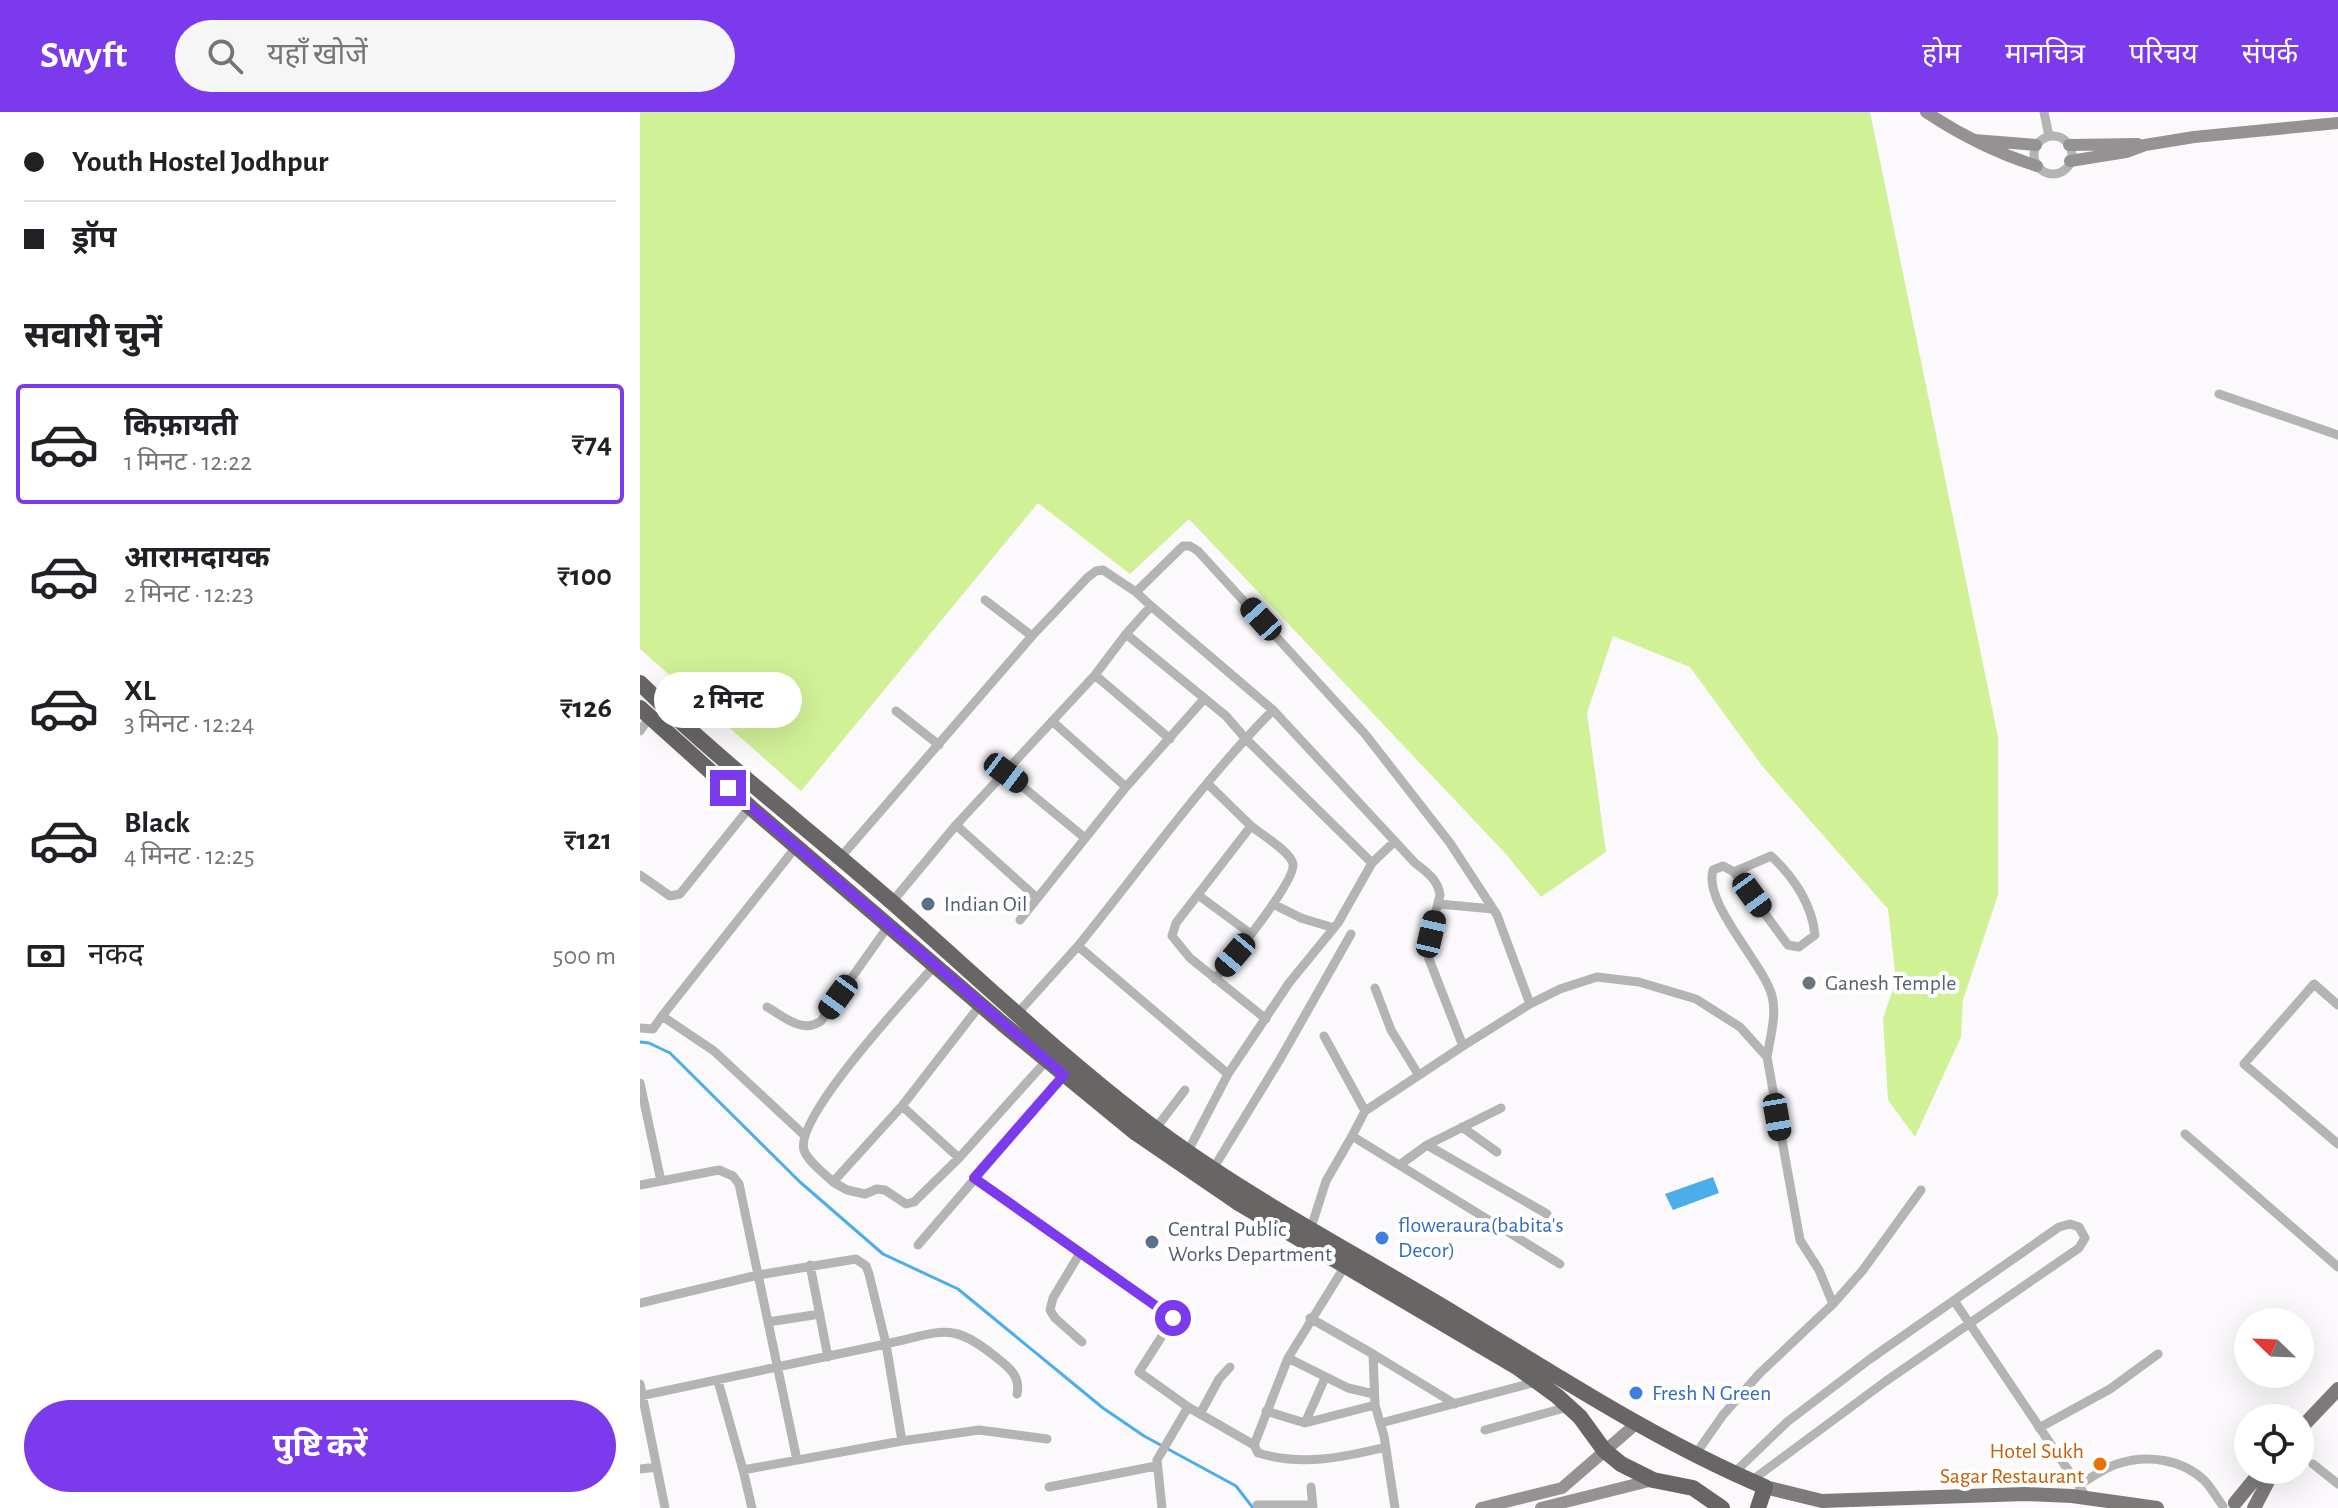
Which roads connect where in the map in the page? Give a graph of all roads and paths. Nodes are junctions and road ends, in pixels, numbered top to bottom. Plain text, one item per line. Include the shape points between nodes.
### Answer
1 (1926, 112) edge
2 (2044, 112) edge
3 (2338, 123) edge
4 (2049, 136) junction
5 (1971, 140) junction
6 (2036, 145) junction
7 (2069, 145) junction
8 (2145, 145) junction
9 (2070, 161) junction
10 (2037, 166) junction
11 (2219, 394) dead end
12 (2338, 435) edge
13 (1136, 592) junction
14 (985, 600) dead end
15 (1151, 606) junction
16 (1126, 634) junction
17 (1032, 636) junction
18 (1095, 675) junction
19 (640, 683) edge
20 (1204, 699) junction
21 (1273, 710) junction
22 (896, 711) dead end
23 (643, 719) edge
24 (1052, 721) junction
25 (1245, 738) junction
26 (1170, 739) junction
27 (939, 745) junction
28 (1006, 773) junction
29 (1208, 784) junction
30 (1126, 787) junction
31 (750, 807) junction
32 (956, 825) junction
33 (1251, 826) junction
34 (1085, 838) junction
35 (1395, 841) junction
36 (796, 847) junction
37 (840, 858) junction
38 (1372, 863) junction
39 (1734, 872) junction
40 (640, 875) edge
41 (1198, 895) junction
42 (1037, 898) junction
43 (892, 902) junction
44 (1273, 904) junction
45 (1439, 904) junction
46 (1493, 909) junction
47 (1020, 920) dead end
48 (889, 925) junction
49 (1334, 928) junction
50 (1251, 934) junction
51 (1351, 934) dead end
52 (1078, 946) junction
53 (936, 964) junction
54 (1215, 979) junction
55 (1375, 988) dead end
56 (982, 1004) junction
57 (1530, 1004) junction
58 (2338, 1005) edge
59 (767, 1007) dead end
60 (1016, 1015) junction
61 (662, 1016) junction
62 (1266, 1019) junction
63 (640, 1028) edge
64 (1324, 1036) dead end
65 (1463, 1046) junction
66 (1767, 1057) junction
67 (1047, 1060) junction
68 (1228, 1074) junction
69 (1418, 1074) junction
70 (1064, 1075) junction
71 (640, 1083) edge
72 (1185, 1090) dead end
73 (902, 1106) junction
74 (1501, 1108) dead end
75 (1365, 1111) junction
76 (1462, 1127) junction
77 (1156, 1128) junction
78 (803, 1134) junction
79 (2185, 1134) dead end
80 (1352, 1136) junction
81 (2338, 1144) edge
82 (1427, 1145) junction
83 (1188, 1151) junction
84 (1497, 1152) dead end
85 (959, 1158) junction
86 (1401, 1164) junction
87 (1213, 1169) junction
88 (974, 1178) junction
89 (661, 1181) junction
90 (833, 1182) junction
91 (640, 1185) edge
92 (1921, 1190) dead end
93 (1547, 1214) dead end
94 (1308, 1235) junction
95 (918, 1245) dead end
96 (1080, 1253) junction
97 (1560, 1264) dead end
98 (810, 1265) junction
99 (1345, 1266) junction
100 (2338, 1267) edge
101 (758, 1275) junction
102 (1955, 1302) junction
103 (640, 1303) edge
104 (1833, 1304) junction
105 (820, 1314) junction
106 (1173, 1318) dead end
107 (1310, 1318) junction
108 (768, 1322) junction
109 (1971, 1324) junction
110 (1162, 1336) dead end
111 (1082, 1342) dead end
112 (886, 1344) junction
113 (1373, 1354) junction
114 (2158, 1354) dead end
115 (828, 1357) junction
116 (1288, 1358) junction
117 (1230, 1367) dead end
118 (778, 1368) junction
119 (1325, 1378) junction
120 (718, 1381) junction
121 (1538, 1382) junction
122 (2338, 1389) edge
123 (641, 1392) edge
124 (1017, 1394) dead end
125 (1374, 1400) junction
126 (1455, 1404) junction
127 (1188, 1407) junction
128 (1568, 1407) junction
129 (1266, 1411) junction
130 (1200, 1414) junction
131 (2314, 1414) edge
132 (1305, 1423) junction
133 (1381, 1423) junction
134 (1637, 1423) junction
135 (2039, 1428) junction
136 (1485, 1430) dead end
137 (1047, 1439) dead end
138 (902, 1441) junction
139 (1254, 1445) junction
140 (1386, 1447) junction
141 (1604, 1450) junction
142 (1695, 1455) junction
143 (797, 1460) junction
144 (1156, 1463) junction
145 (2314, 1465) edge
146 (657, 1467) junction
147 (640, 1469) edge
148 (743, 1470) junction
149 (1734, 1473) junction
150 (1653, 1480) junction
151 (1758, 1484) junction
152 (2248, 1484) edge
153 (2266, 1484) edge
154 (2338, 1484) edge
155 (1049, 1487) dead end
156 (1311, 1487) dead end
157 (2083, 1491) junction
158 (1257, 1505) dead end
159 (1312, 1506) edge
160 (2226, 1506) edge
161 (665, 1508) edge
162 (752, 1508) edge
163 (1162, 1508) edge
164 (1395, 1508) edge
165 (1481, 1508) edge
166 (1541, 1508) edge
167 (1722, 1508) edge
168 (1758, 1508) edge
169 (2157, 1508) edge
170 (2252, 1508) edge

1 - 5 street
2 - 4 street
3 - 8 street
4 - 6 street
4 - 7 street
5 - 6 street
5 - 10 street
6 - 10 street
7 - 8 street
7 - 9 street
8 - 9 street
9 - 10 street via 2057,173
11 - 12 street
13 - 15 street
13 - 17 street via 1103,570 1096,571
13 - 46 street via 1183,546 1198,551 1365,734 1450,843
14 - 17 street
15 - 16 street
15 - 21 street
16 - 18 street
16 - 20 street
17 - 27 street
18 - 24 street
18 - 26 street
19 - 37 highway
20 - 25 street
20 - 26 street
21 - 25 street
21 - 35 street
22 - 27 street
23 - 31 highway
24 - 28 street
24 - 30 street
25 - 29 street
25 - 38 street
26 - 30 street
27 - 37 street
28 - 32 street
28 - 34 street
29 - 33 street
29 - 52 street
30 - 34 street
31 - 36 highway
31 - 40 street via 680,894 670,896
32 - 42 street
32 - 43 street
33 - 41 street
33 - 44 street via 1293,865
34 - 42 street
35 - 38 street
35 - 45 street via 1439,887
36 - 48 highway
36 - 61 street
37 - 43 highway
38 - 49 street
39 - 39 street via 1788,945 1811,941 1813,919 1787,871 1771,856
39 - 66 street via 1717,867 1711,885 1773,998
41 - 50 street
41 - 54 street via 1172,936
42 - 47 street
43 - 60 highway
44 - 49 street
44 - 50 street
45 - 46 street
45 - 65 street via 1427,947 1429,959
46 - 57 street
48 - 53 highway
48 - 59 street via 821,1021 804,1028
49 - 62 street
50 - 54 street
51 - 87 street
52 - 60 street
52 - 68 street
53 - 56 highway
53 - 78 street via 840,1075
54 - 62 street
55 - 69 street via 1391,1030
56 - 67 highway
56 - 73 street
57 - 65 street
57 - 66 street via 1597,977 1639,982 1715,1010 1740,1027
58 - 81 street via 2314,984 2244,1064
60 - 77 highway
61 - 63 street via 653,1029
61 - 78 street via 714,1051
62 - 68 street
64 - 75 street
65 - 69 street
66 - 104 street via 1800,1240
67 - 70 highway
67 - 85 street
68 - 83 street
69 - 75 street
70 - 88 street
70 - 94 highway via 1237,1202
71 - 89 street
72 - 77 street
73 - 85 street
73 - 90 street
74 - 76 street
75 - 80 street
76 - 82 street
76 - 84 street
77 - 83 highway
78 - 90 street via 804,1151
79 - 100 street
80 - 86 street
80 - 94 street via 1326,1181
82 - 86 street
82 - 93 street
83 - 87 highway
85 - 90 street via 906,1204 885,1190 865,1194
86 - 97 street
87 - 94 highway
88 - 95 street
88 - 96 street
89 - 91 street
89 - 101 street via 719,1170 733,1176
92 - 104 street
94 - 99 highway
94 - 134 highway
96 - 106 street
96 - 111 street via 1050,1310
98 - 101 street
98 - 105 street
98 - 112 street via 856,1259 866,1266
99 - 107 street
99 - 121 highway
101 - 103 street
101 - 108 street
102 - 109 street
102 - 109 street via 2059,1227 2079,1227 2085,1238 2079,1248
102 - 149 street via 1787,1422
104 - 142 street via 1759,1374
105 - 108 street
105 - 115 street
107 - 113 street
107 - 116 street
108 - 118 street
109 - 135 street
109 - 151 street via 1886,1381
110 - 127 street via 1139,1372
112 - 115 street
112 - 124 street via 944,1331 964,1335 1011,1369
112 - 138 street
113 - 125 street
113 - 126 street
114 - 135 street via 2110,1389
115 - 118 street
116 - 119 street
116 - 129 street
117 - 130 street
118 - 120 street
118 - 143 street
119 - 125 street
119 - 132 street
120 - 123 street
120 - 148 street
121 - 126 street
121 - 128 highway
122 - 131 main road
123 - 146 street
125 - 132 street
125 - 133 street
126 - 133 street
127 - 130 street
127 - 144 street
128 - 136 street
128 - 141 highway
129 - 132 street
129 - 139 street
130 - 139 street
133 - 140 street
134 - 141 street
134 - 142 highway
135 - 157 street
137 - 138 street via 979,1430
138 - 143 street
139 - 140 street via 1258,1453 1295,1461
140 - 164 street
141 - 150 highway
141 - 165 street via 1562,1488
142 - 149 highway
143 - 148 street
144 - 155 street
144 - 163 street
145 - 154 street
146 - 147 street
146 - 161 street
148 - 162 street
149 - 151 highway
150 - 166 street
150 - 167 highway via 1693,1488
151 - 157 main road via 1822,1501
151 - 168 highway
152 - 160 main road
153 - 170 main road
156 - 159 street
157 - 160 street via 2115,1465 2160,1460 2192,1471
157 - 169 main road
158 - 159 street
160 - 170 main road

